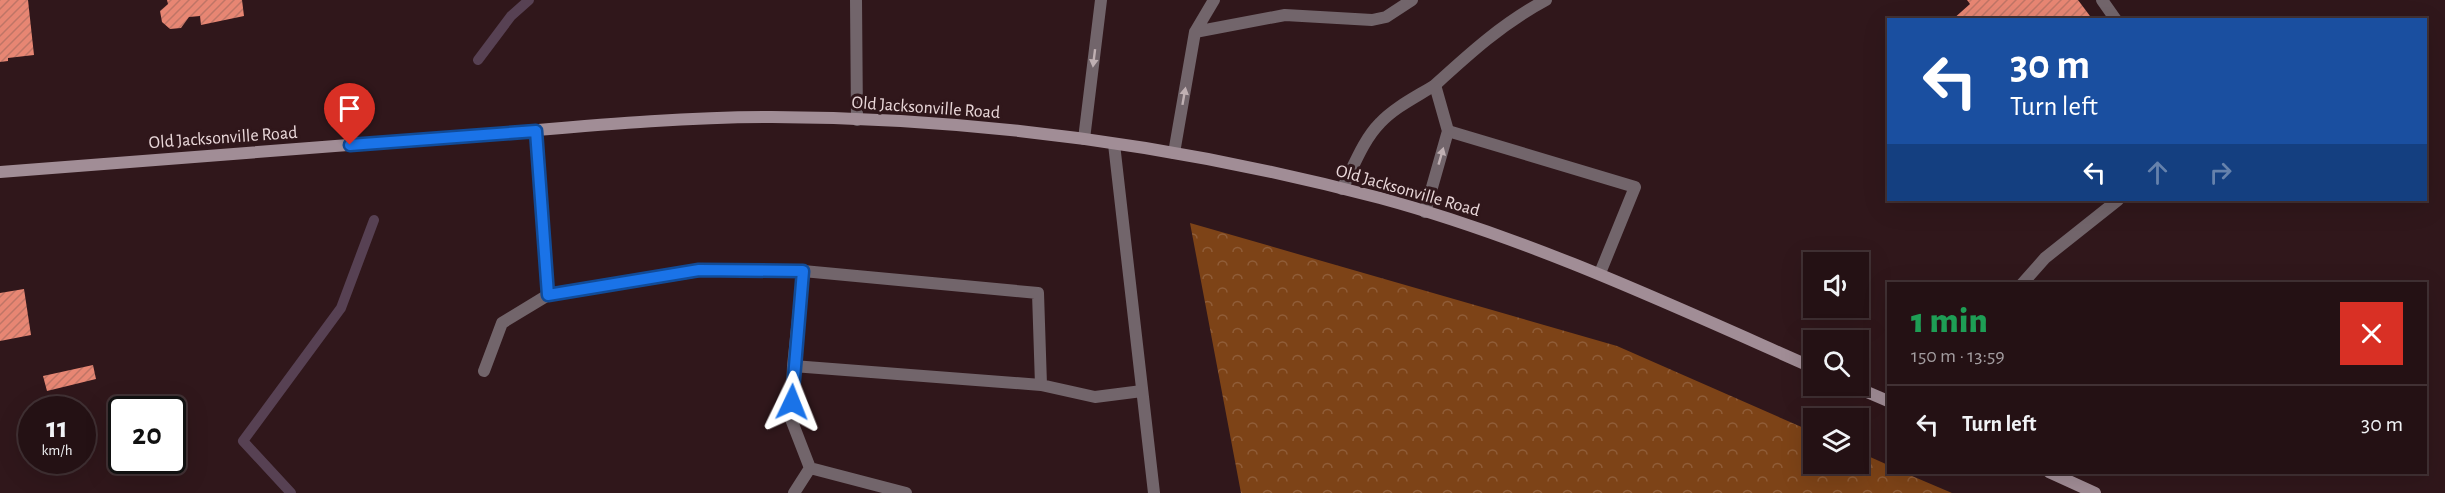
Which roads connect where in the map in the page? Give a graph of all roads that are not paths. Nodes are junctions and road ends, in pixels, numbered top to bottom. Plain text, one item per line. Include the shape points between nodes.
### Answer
1 (856, 0) edge
2 (1101, 0) edge
3 (1214, 0) edge
4 (1412, 0) edge
5 (1546, 0) edge
6 (2102, 0) edge
7 (2115, 18) edge
8 (1195, 32) junction
9 (1435, 86) junction
10 (857, 120) junction
11 (1448, 130) junction
12 (536, 131) junction
13 (1084, 140) junction
14 (1114, 144) junction
15 (1174, 153) junction
16 (0, 172) edge
17 (1342, 189) junction
18 (2117, 201) edge
19 (1425, 212) junction
20 (803, 271) junction
21 (1600, 273) junction
22 (2024, 282) edge
23 (548, 295) junction
24 (1803, 363) edge
25 (793, 366) junction
26 (484, 371) dead end
27 (1041, 385) junction
28 (1142, 391) junction
29 (1869, 393) edge
30 (1887, 401) edge
31 (810, 468) junction
32 (2053, 474) edge
33 (794, 493) edge
34 (906, 493) edge
35 (1154, 493) edge
36 (2095, 493) edge

1 - 10 street
2 -> 13 street
3 - 8 street
4 - 8 street via 1386,17 1372,20 1285,15
5 - 9 street via 1515,16
6 - 7 street
15 -> 8 street
9 - 11 street
9 - 17 street via 1380,122
10 - 12 main road, Old Jacksonville Road via 720,118
10 - 13 main road, Old Jacksonville Road via 983,128
19 -> 11 street
11 - 21 street via 1635,187
12 - 16 main road, Old Jacksonville Road
12 - 23 street
13 - 14 main road, Old Jacksonville Road
14 - 15 main road, Old Jacksonville Road
14 - 28 street
15 - 17 main road, Old Jacksonville Road
17 - 19 main road, Old Jacksonville Road
18 - 22 street via 2045,258
19 - 21 main road, Old Jacksonville Road
20 - 23 street via 699,270
20 - 25 street
20 - 27 street via 1038,293
21 - 24 main road, Old Jacksonville Road
23 - 26 street via 502,323
25 - 27 street
25 - 31 street via 791,419
27 - 28 street via 1095,397
28 - 35 street
29 - 30 main road
31 - 33 street
31 - 34 street
32 - 36 main road

